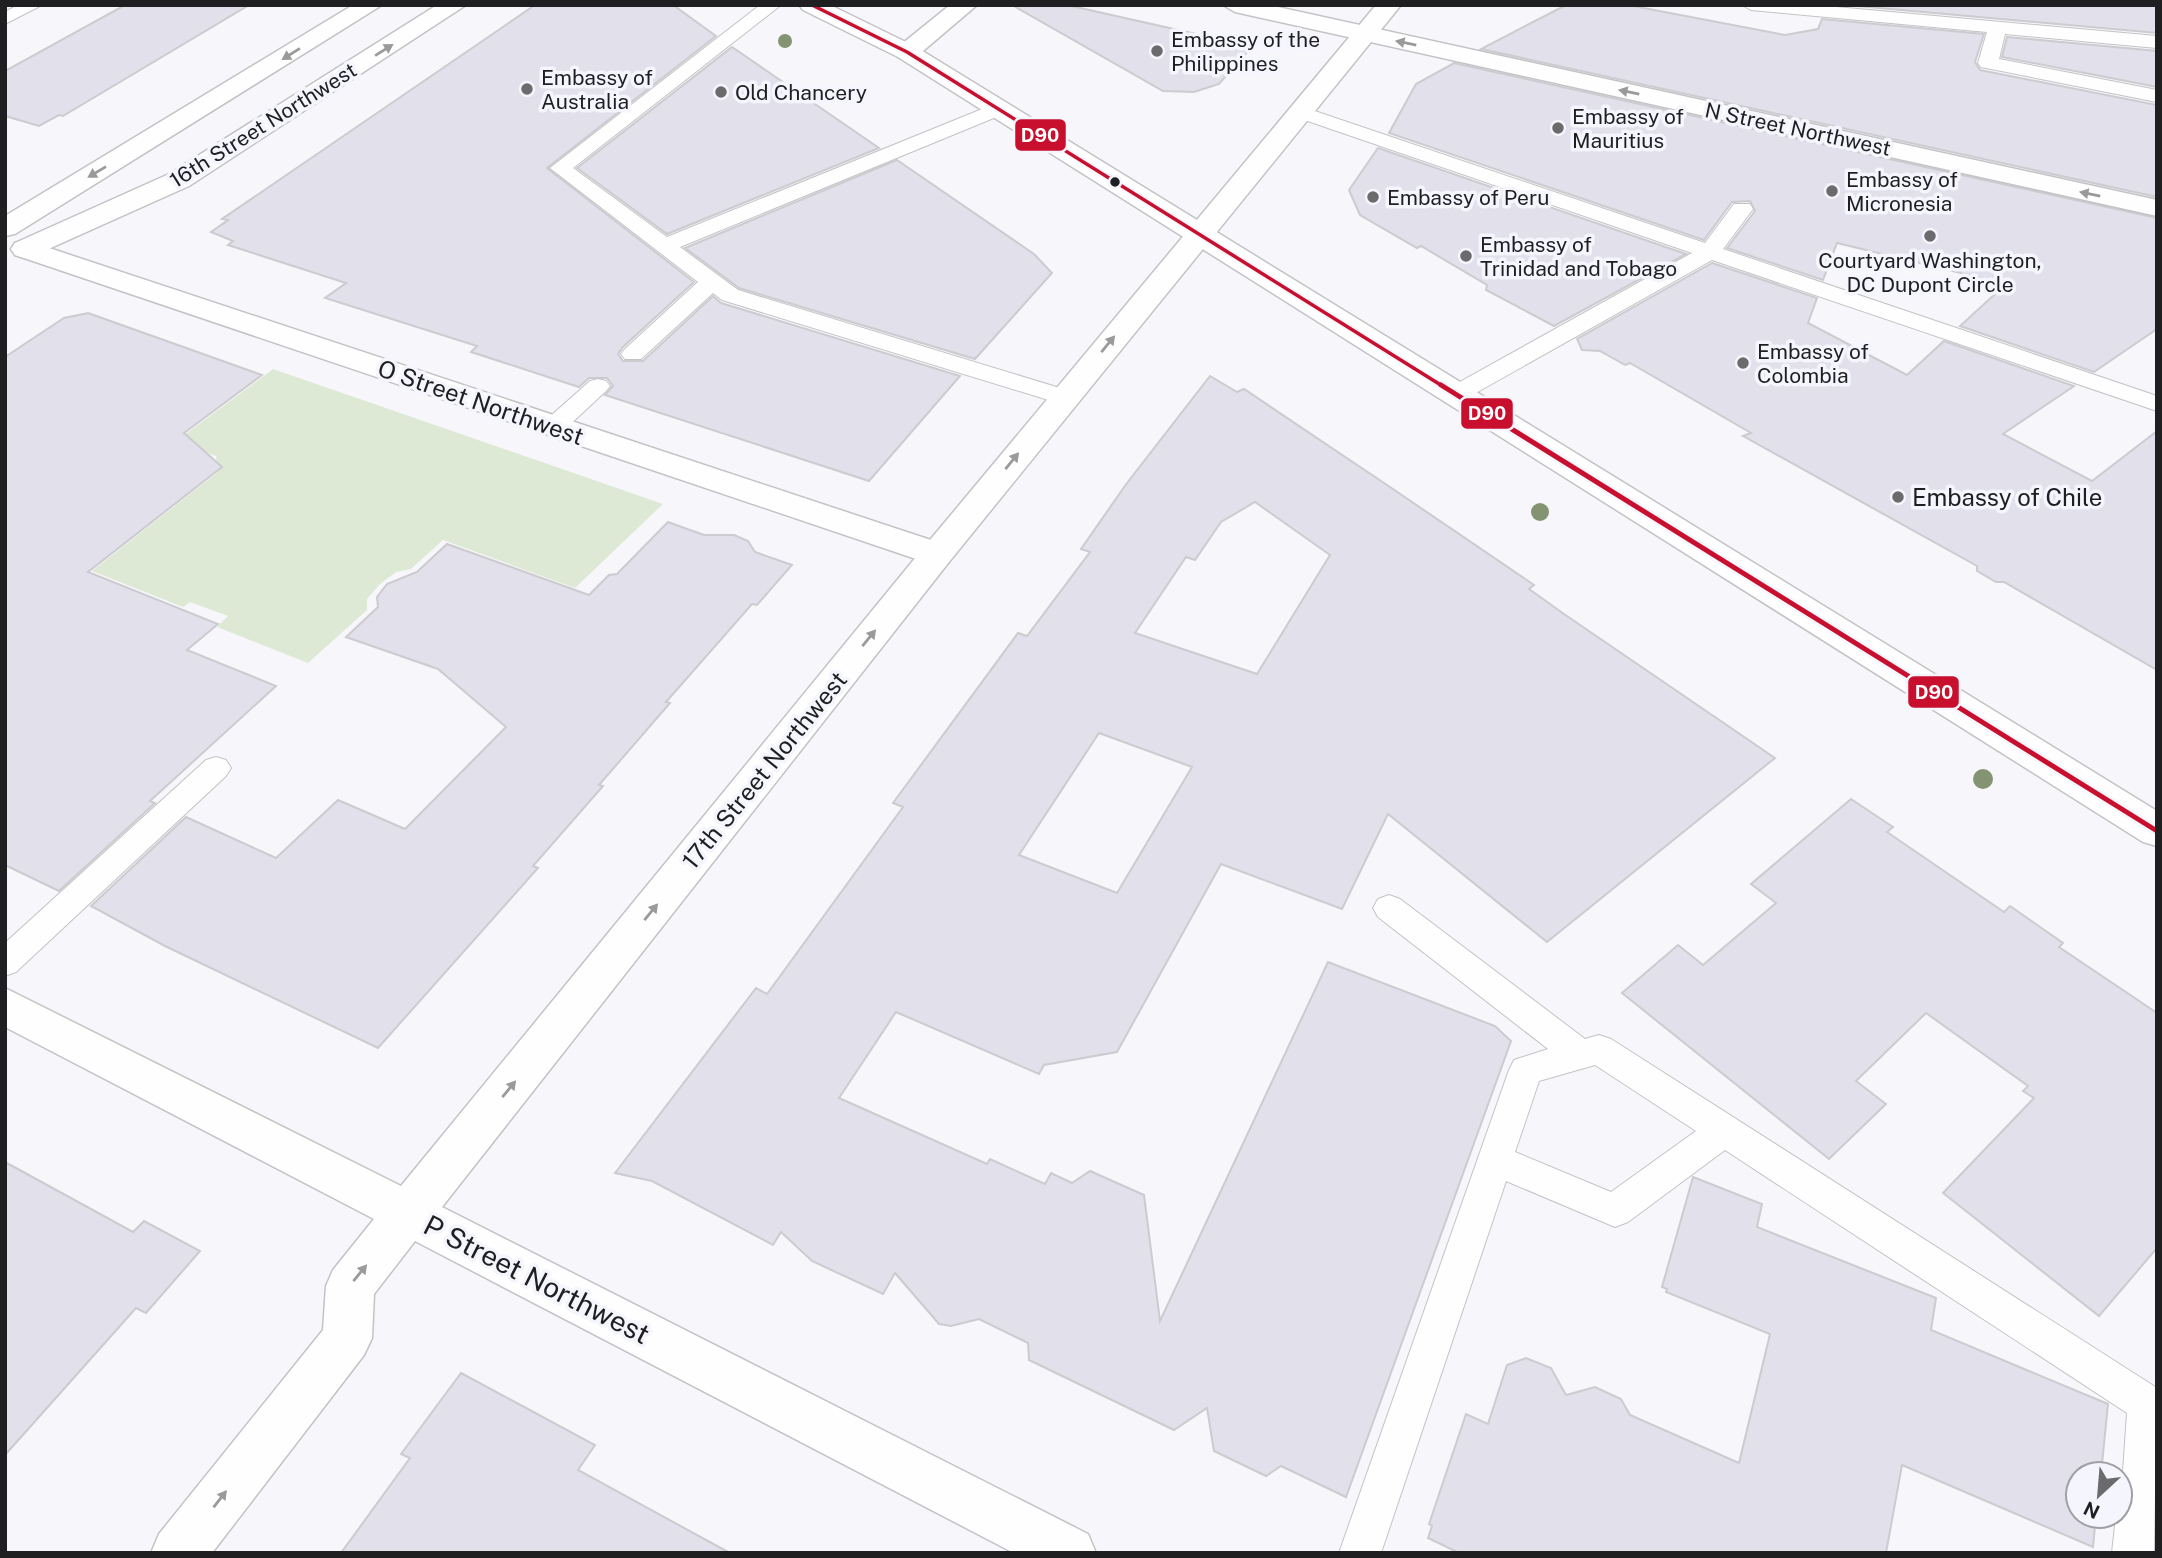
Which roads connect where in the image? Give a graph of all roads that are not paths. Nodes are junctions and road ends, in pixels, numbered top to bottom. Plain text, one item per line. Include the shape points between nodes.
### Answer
1 (33, 5) edge
2 (332, 5) edge
3 (370, 5) edge
4 (413, 5) edge
5 (454, 5) edge
6 (772, 5) edge
7 (811, 5) edge
8 (859, 5) edge
9 (965, 5) edge
10 (1235, 5) edge
11 (1389, 5) edge
12 (1751, 5) edge
13 (1848, 10) edge
14 (5, 19) edge
15 (1998, 27) junction
16 (1365, 34) junction
17 (2157, 41) edge
18 (907, 52) junction
19 (2157, 96) edge
20 (999, 110) junction
21 (1300, 112) junction
22 (2157, 208) edge
23 (1742, 209) dead end
24 (1199, 235) junction
25 (10, 240) edge
26 (664, 246) junction
27 (1709, 252) junction
28 (711, 282) junction
29 (633, 354) dead end
30 (598, 386) dead end
31 (1456, 394) junction
32 (1064, 397) junction
33 (2157, 404) edge
34 (554, 426) junction
35 (937, 554) junction
36 (216, 768) dead end
37 (2157, 831) edge
38 (1389, 908) dead end
39 (5, 963) edge
40 (5, 1006) edge
41 (1580, 1054) junction
42 (1724, 1130) junction
43 (1494, 1160) junction
44 (409, 1214) junction
45 (178, 1553) edge
46 (1069, 1553) edge
47 (1360, 1553) edge
48 (2133, 1553) edge

1 - 14 lane
2 - 25 main road via 87,152
3 -> 25 main road, 16th Street Northwest
4 - 25 main road, 16th Street Northwest
25 -> 5 main road, 16th Street Northwest via 179,180
6 - 26 lane via 560,168
7 - 18 main road
8 - 18 main road
9 - 18 main road
10 - 16 main road, N Street Northwest
11 - 16 main road, 17th Street Northwest
12 - 13 lane
13 - 15 lane
15 - 17 lane
15 - 19 lane via 1988,63
16 - 21 main road, 17th Street Northwest
22 -> 16 main road, N Street Northwest
18 - 20 main road
20 - 24 main road
20 - 26 lane
21 - 24 main road, 17th Street Northwest
21 - 27 lane
23 - 27 lane
24 - 31 main road
32 -> 24 main road, 17th Street Northwest
25 - 34 main road, O Street Northwest
26 - 28 lane
27 - 31 lane
27 - 33 lane
28 - 29 lane
28 - 32 lane via 730,295
30 - 34 lane
31 - 37 main road
35 -> 32 main road, 17th Street Northwest
34 - 35 main road, O Street Northwest
44 -> 35 main road, 17th Street Northwest
36 - 39 lane
38 - 41 lane
40 - 44 main road, P Street Northwest
41 - 42 lane via 1599,1049
41 - 43 lane via 1526,1070
42 - 43 lane via 1615,1210
42 - 48 lane via 2147,1404
43 - 47 lane
45 -> 44 main road, 17th Street Northwest via 347,1338 350,1286
44 - 46 main road, P Street Northwest

